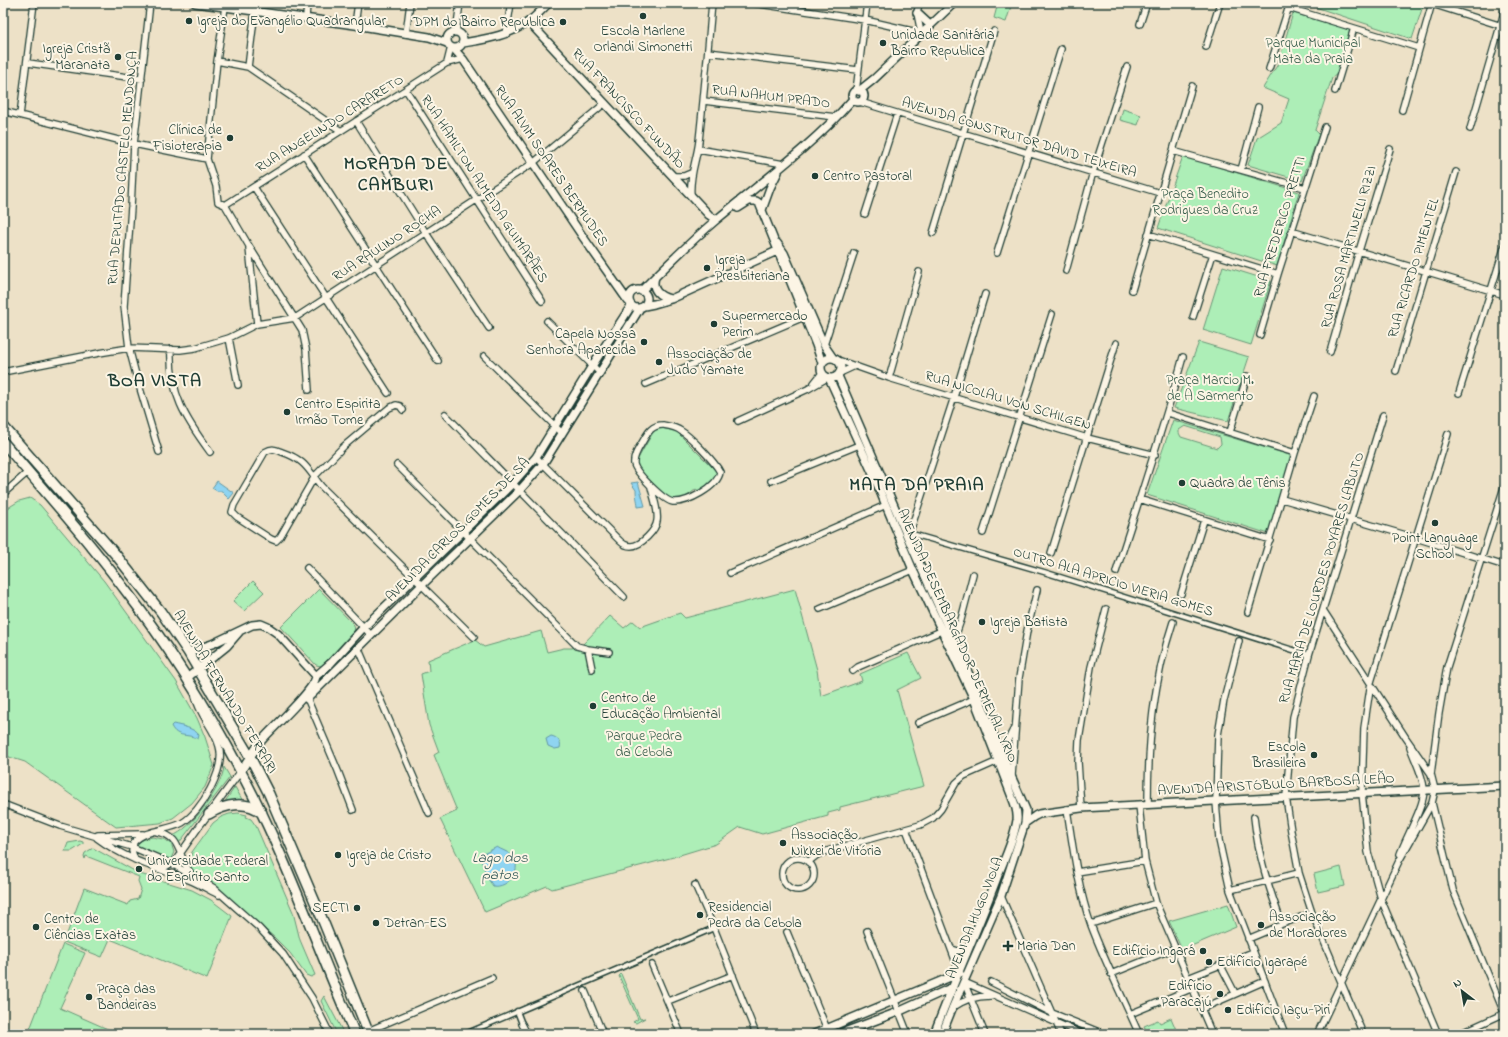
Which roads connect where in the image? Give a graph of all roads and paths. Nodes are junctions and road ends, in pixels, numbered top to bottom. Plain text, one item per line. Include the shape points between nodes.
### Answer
1 (34, 3) edge
2 (150, 3) edge
3 (195, 3) edge
4 (256, 3) edge
5 (308, 3) edge
6 (358, 3) edge
7 (410, 3) edge
8 (460, 3) edge
9 (510, 3) edge
10 (549, 3) edge
11 (712, 3) edge
12 (753, 3) edge
13 (867, 3) edge
14 (919, 3) edge
15 (954, 3) edge
16 (1146, 3) edge
17 (1220, 3) edge
18 (206, 4) edge
19 (1432, 4) edge
20 (1289, 5) edge
21 (225, 7) junction
22 (1505, 9) edge
23 (255, 12) junction
24 (917, 13) junction
25 (306, 18) junction
26 (865, 20) junction
27 (529, 22) junction
28 (1140, 24) dead end
29 (355, 25) junction
30 (930, 25) junction
31 (1503, 27) edge
32 (1354, 28) junction
33 (994, 31) dead end
34 (456, 32) joint
35 (921, 33) junction
36 (406, 34) junction
37 (506, 34) junction
38 (455, 43) junction
39 (1206, 47) dead end
40 (1419, 48) junction
41 (1061, 49) dead end
42 (708, 52) junction
43 (463, 59) junction
44 (217, 61) junction
45 (28, 63) junction
46 (447, 64) junction
47 (248, 67) junction
48 (1127, 67) dead end
49 (1269, 69) dead end
50 (858, 70) junction
51 (142, 79) junction
52 (1192, 86) dead end
53 (406, 90) junction
54 (1335, 91) dead end
55 (859, 97) junction
56 (704, 101) junction
57 (605, 103) junction
58 (1258, 107) dead end
59 (1402, 110) dead end
60 (3, 111) edge
61 (897, 114) junction
62 (20, 115) junction
63 (839, 115) junction
64 (356, 122) junction
65 (1325, 127) dead end
66 (1470, 129) dead end
67 (341, 130) junction
68 (962, 134) junction
69 (134, 144) junction
70 (698, 149) junction
71 (1390, 150) dead end
72 (1173, 151) junction
73 (1028, 152) junction
74 (304, 154) junction
75 (207, 159) junction
76 (533, 163) junction
77 (784, 164) junction
78 (1241, 170) junction
79 (1093, 172) junction
80 (1456, 172) dead end
81 (691, 173) junction
82 (674, 176) junction
83 (254, 187) junction
84 (1305, 188) junction
85 (1160, 193) junction
86 (691, 195) junction
87 (477, 200) junction
88 (225, 205) junction
89 (762, 210) junction
90 (865, 214) dead end
91 (709, 215) junction
92 (716, 220) junction
93 (710, 225) junction
94 (1291, 231) junction
95 (426, 233) junction
96 (932, 233) dead end
97 (1148, 234) junction
98 (772, 238) junction
99 (1505, 245) edge
100 (249, 246) junction
101 (777, 251) junction
102 (1359, 251) junction
103 (854, 253) dead end
104 (997, 253) dead end
105 (1212, 254) junction
106 (376, 265) junction
107 (1066, 271) dead end
108 (919, 272) dead end
109 (1425, 272) junction
110 (1278, 274) junction
111 (655, 277) junction
112 (617, 287) junction
113 (1132, 290) dead end
114 (1491, 290) junction
115 (641, 291) junction
116 (632, 292) junction
117 (984, 294) dead end
118 (1505, 295) edge
119 (326, 298) junction
120 (670, 299) junction
121 (542, 301) dead end
122 (630, 304) junction
123 (642, 307) junction
124 (1052, 314) dead end
125 (804, 317) junction
126 (1193, 317) dead end
127 (295, 318) junction
128 (547, 321) dead end
129 (257, 324) junction
130 (489, 328) dead end
131 (1260, 335) dead end
132 (229, 338) junction
133 (1116, 343) dead end
134 (824, 345) junction
135 (130, 348) junction
136 (171, 349) junction
137 (1330, 352) dead end
138 (484, 356) dead end
139 (1183, 357) dead end
140 (835, 359) junction
141 (438, 361) dead end
142 (822, 363) junction
143 (592, 366) junction
144 (855, 366) junction
145 (1396, 371) dead end
146 (3, 372) edge
147 (599, 372) junction
148 (839, 374) junction
149 (826, 376) junction
150 (1247, 376) dead end
151 (889, 378) junction
152 (238, 384) dead end
153 (646, 384) dead end
154 (308, 390) dead end
155 (388, 393) dead end
156 (1459, 393) dead end
157 (1314, 396) dead end
158 (954, 398) junction
159 (402, 410) dead end
160 (1168, 413) junction
161 (445, 414) dead end
162 (1383, 415) dead end
163 (1019, 416) junction
164 (738, 421) dead end
165 (3, 426) edge
166 (555, 427) junction
167 (1230, 432) junction
168 (562, 433) junction
169 (1448, 434) dead end
170 (1087, 438) junction
171 (3, 442) edge
172 (864, 446) junction
173 (159, 452) dead end
174 (210, 452) dead end
175 (1295, 453) junction
176 (1155, 455) junction
177 (536, 457) junction
178 (543, 464) junction
179 (397, 465) dead end
180 (28, 472) junction
181 (315, 476) junction
182 (771, 481) dead end
183 (513, 483) junction
184 (1505, 484) edge
185 (651, 486) junction
186 (520, 490) junction
187 (3, 494) edge
188 (1139, 499) junction
189 (1282, 499) junction
190 (886, 505) junction
191 (1351, 519) junction
192 (1204, 520) junction
193 (464, 532) junction
194 (983, 533) dead end
195 (908, 536) junction
196 (470, 538) junction
197 (1416, 538) junction
198 (1270, 540) junction
199 (1051, 553) dead end
200 (1481, 559) junction
201 (1505, 566) edge
202 (307, 568) dead end
203 (921, 568) junction
204 (913, 570) junction
205 (1116, 572) dead end
206 (730, 573) dead end
207 (972, 574) dead end
208 (414, 578) junction
209 (927, 580) junction
210 (920, 584) junction
211 (422, 585) junction
212 (1037, 590) dead end
213 (1181, 594) dead end
214 (624, 597) dead end
215 (820, 609) dead end
216 (1106, 610) dead end
217 (1323, 610) junction
218 (1248, 612) dead end
219 (961, 620) junction
220 (1173, 622) dead end
221 (364, 627) junction
222 (241, 630) junction
223 (945, 630) junction
224 (371, 635) junction
225 (474, 636) dead end
226 (954, 640) junction
227 (1239, 641) dead end
228 (358, 647) junction
229 (588, 649) junction
230 (188, 652) junction
231 (609, 652) dead end
232 (1309, 655) junction
233 (199, 669) junction
234 (592, 669) dead end
235 (853, 671) dead end
236 (316, 676) junction
237 (187, 678) junction
238 (1371, 682) junction
239 (194, 690) junction
240 (307, 698) junction
241 (977, 698) junction
242 (918, 723) dead end
243 (277, 725) junction
244 (1014, 728) junction
245 (1406, 738) junction
246 (1001, 753) junction
247 (250, 757) junction
248 (998, 761) junction
249 (241, 771) junction
250 (1431, 774) junction
251 (1012, 776) junction
252 (1505, 786) edge
253 (1424, 790) junction
254 (1435, 790) junction
255 (1362, 793) junction
256 (1286, 797) junction
257 (1216, 801) junction
258 (1432, 803) junction
259 (3, 804) edge
260 (1148, 804) junction
261 (1139, 805) junction
262 (1081, 808) junction
263 (1067, 809) junction
264 (353, 810) dead end
265 (1026, 810) junction
266 (1049, 812) junction
267 (429, 813) dead end
268 (209, 814) junction
269 (265, 817) junction
270 (1254, 817) dead end
271 (1017, 818) junction
272 (1025, 824) junction
273 (906, 829) junction
274 (153, 832) junction
275 (144, 834) junction
276 (94, 835) junction
277 (132, 847) junction
278 (180, 852) junction
279 (135, 860) junction
280 (1145, 861) junction
281 (1399, 861) junction
282 (808, 862) junction
283 (172, 864) junction
284 (155, 869) junction
285 (1077, 872) junction
286 (1298, 873) junction
287 (192, 874) junction
288 (1266, 881) junction
289 (695, 885) dead end
290 (1230, 890) junction
291 (1001, 896) junction
292 (1381, 898) junction
293 (229, 900) junction
294 (1156, 903) junction
295 (1312, 913) junction
296 (1091, 924) junction
297 (1278, 926) dead end
298 (714, 928) junction
299 (867, 931) dead end
300 (787, 932) dead end
301 (1248, 939) junction
302 (1175, 948) junction
303 (952, 950) junction
304 (1253, 952) junction
305 (967, 954) junction
306 (648, 956) junction
307 (652, 965) joint
308 (1221, 966) junction
309 (733, 974) junction
310 (1111, 974) junction
311 (963, 977) junction
312 (492, 978) dead end
313 (1188, 978) junction
314 (1265, 981) junction
315 (991, 982) dead end
316 (582, 983) junction
317 (1342, 983) junction
318 (952, 988) junction
319 (1193, 988) junction
320 (585, 991) joint
321 (1235, 993) junction
322 (993, 996) junction
323 (1023, 998) junction
324 (970, 1000) junction
325 (668, 1001) junction
326 (894, 1001) junction
327 (1018, 1006) junction
328 (952, 1009) junction
329 (1201, 1009) junction
330 (517, 1011) junction
331 (898, 1012) junction
332 (1052, 1013) junction
333 (1130, 1014) junction
334 (1505, 1014) edge
335 (1056, 1023) junction
336 (522, 1024) joint
337 (828, 1031) edge
338 (368, 1033) edge
339 (330, 1034) edge
340 (355, 1034) edge
341 (465, 1034) edge
342 (527, 1034) edge
343 (603, 1034) edge
344 (682, 1034) edge
345 (756, 1034) edge
346 (814, 1034) edge
347 (839, 1034) edge
348 (908, 1034) edge
349 (934, 1034) edge
350 (942, 1034) edge
351 (985, 1034) edge
352 (1061, 1034) edge
353 (1082, 1034) edge
354 (1104, 1034) edge
355 (1139, 1034) edge
356 (1212, 1034) edge
357 (1285, 1034) edge
358 (1317, 1034) edge
359 (1363, 1034) edge
360 (1438, 1034) edge
361 (1459, 1034) edge

1 - 45 street
2 - 51 street, RUA DEPUTADO CASTELO MENDONÇA
3 - 18 street
4 - 23 street
5 - 25 street
6 - 29 street
7 - 36 street
8 - 34 street
9 - 37 street
10 - 27 street
11 - 42 street
12 - 26 street
13 - 26 street
14 - 24 street
15 - 30 street
16 - 28 street
17 - 39 street
18 - 21 street
19 - 31 street
19 - 40 street
20 - 32 street
20 - 49 street
21 - 23 street
21 - 44 street
22 - 31 street
23 - 25 street
23 - 47 street
24 - 30 street
24 - 35 street
25 - 29 street
26 - 35 street
26 - 50 street
27 - 37 street
27 - 57 street, RUA FRANCISCO FUNDÃO
29 - 36 street
30 - 35 street
31 - 66 street
32 - 40 street
32 - 54 street
33 - 68 street
34 - 38 street, RUA ALVIM SOARES BERMUDES via 461,35
35 - 55 street
36 - 38 street
37 - 38 street
38 - 43 street, RUA ALVIM SOARES BERMUDES
38 - 46 street
40 - 59 street
41 - 73 street
42 - 50 street
42 - 56 street
43 - 46 street, RUA ANGELINDO CARARETO
43 - 76 street, RUA ALVIM SOARES BERMUDES
44 - 47 street
44 - 75 street
45 - 51 street
45 - 62 street
46 - 53 street, RUA ANGELINDO CARARETO
47 - 67 street
48 - 79 street
50 - 55 street
51 - 69 street, RUA DEPUTADO CASTELO MENDONÇA
52 - 72 street
53 - 64 street, RUA ANGELINDO CARARETO
53 - 87 street, RUA HAMILTON ALMEIDA GUIMARÃES
55 - 61 street, AVENIDA CONSTRUTOR DAVID TEIXEIRA via 871,106
55 - 63 street
56 - 63 street, RUA NAHUM PRADO
56 - 70 street
57 - 76 street, RUA RAULINO ROCHA
57 - 82 street, RUA FRANCISCO FUNDÃO
58 - 78 street
60 - 62 street
61 - 68 street, AVENIDA CONSTRUTOR DAVID TEIXEIRA
61 - 90 street
62 - 69 street
63 - 77 street
64 - 67 street, RUA ANGELINDO CARARETO
64 - 95 street
65 - 84 street, RUA FREDERICO PRETTI
67 - 74 street, RUA ANGELINDO CARARETO
68 - 73 street, AVENIDA CONSTRUTOR DAVID TEIXEIRA
68 - 96 street
69 - 75 street
69 - 135 street, RUA DEPUTADO CASTELO MENDONÇA via 124,290
70 - 77 street
70 - 81 street
71 - 102 street, RUA ROSA MARTINELLI RIZZI
72 - 78 street
72 - 85 street
73 - 79 street, AVENIDA CONSTRUTOR DAVID TEIXEIRA
73 - 104 street
74 - 83 street, RUA ANGELINDO CARARETO
74 - 106 street
75 - 88 street via 216,186 218,202
76 - 87 street, RUA RAULINO ROCHA
76 - 112 street, RUA ALVIM SOARES BERMUDES
77 - 89 street via 776,175
77 - 92 street
78 - 84 street
79 - 85 street, AVENIDA CONSTRUTOR DAVID TEIXEIRA
79 - 107 street
80 - 109 street, RUA RICARDO PIMENTEL
81 - 82 street
81 - 86 street
82 - 86 street, RUA FRANCISCO FUNDÃO
83 - 88 street, RUA ANGELINDO CARARETO
83 - 119 street
84 - 94 street, RUA FREDERICO PRETTI
85 - 97 street
86 - 91 street, RUA FRANCISCO FUNDÃO
87 - 95 street, RUA RAULINO ROCHA
87 - 121 street, RUA HAMILTON ALMEIDA GUIMARÃES
88 - 100 street
89 - 92 street via 753,200
89 - 98 street
91 - 92 street, RUA FRANCISCO FUNDÃO
91 - 93 street
92 - 93 street
93 - 111 street
94 - 102 street
94 - 110 street, RUA FREDERICO PRETTI
95 - 106 street, RUA RAULINO ROCHA
95 - 130 street
97 - 105 street
97 - 113 street
98 - 101 street
98 - 134 street via 784,253
99 - 114 street
100 - 127 street
100 - 129 street
101 - 120 street
101 - 125 street
102 - 109 street
102 - 137 street, RUA ROSA MARTINELLI RIZZI
103 - 134 street
105 - 110 street
105 - 126 street
106 - 119 street, RUA RAULINO ROCHA
106 - 141 street
108 - 151 street
109 - 114 street
109 - 145 street, RUA RICARDO PIMENTEL
110 - 131 street, RUA FREDERICO PRETTI
111 - 115 street
111 - 120 street via 655,290
112 - 116 street
112 - 122 street, RUA ALVIM SOARES BERMUDES
114 - 118 street
114 - 156 street
115 - 116 street
115 - 123 street via 647,299
116 - 122 street via 629,296
117 - 158 street
119 - 127 street, RUA RAULINO ROCHA
119 - 155 street
120 - 123 street
122 - 123 street
122 - 143 street, AVENIDA CARLOS GOMES DE SÁ
123 - 147 street, AVENIDA CARLOS GOMES DE SÁ
124 - 163 street
125 - 142 street
125 - 153 street
127 - 129 street
127 - 154 street via 304,338
128 - 143 street
129 - 132 street
132 - 136 street via 195,348
132 - 152 street
133 - 170 street
134 - 140 street
135 - 136 street
135 - 146 street
135 - 173 street, RUA DEPUTADO CASTELO MENDONÇA
136 - 174 street via 170,367 177,398 190,424
138 - 166 street
139 - 160 street
140 - 142 street via 827,359
140 - 144 street, RUA NICOLAU VON SCHILGEN
140 - 148 street via 841,366
142 - 149 street
143 - 147 street
143 - 166 street, AVENIDA CARLOS GOMES DE SÁ
144 - 148 street
144 - 151 street, RUA NICOLAU VON SCHILGEN
147 - 168 street, AVENIDA CARLOS GOMES DE SÁ
148 - 149 street
148 - 172 street, AVENIDA DESEMBARGADOR DERMEVAL LYRIO
149 - 164 street via 818,379 808,389
149 - 172 street, AVENIDA DESEMBARGADOR DERMEVAL LYRIO
150 - 167 street
151 - 158 street, RUA NICOLAU VON SCHILGEN
157 - 175 street
158 - 163 street, RUA NICOLAU VON SCHILGEN
158 - 195 street
159 - 181 street via 396,405 384,412 344,446
160 - 167 street
160 - 176 street
161 - 183 street
162 - 191 street, RUA MARIA DE LOURDES POYARES LABUTO
163 - 170 street, RUA NICOLAU VON SCHILGEN
163 - 194 street
165 - 230 main road, AVENIDA FERNANDO FERRARI via 116,554
166 - 168 street
166 - 177 street, AVENIDA CARLOS GOMES DE SÁ
167 - 175 street
168 - 178 street, AVENIDA CARLOS GOMES DE SÁ
169 - 197 street
170 - 176 street, RUA NICOLAU VON SCHILGEN
170 - 199 street
171 - 180 main road, AVENIDA FERNANDO FERRARI
172 - 182 street
172 - 190 street, AVENIDA DESEMBARGADOR DERMEVAL LYRIO
172 - 195 street, AVENIDA DESEMBARGADOR DERMEVAL LYRIO
175 - 189 street
176 - 188 street
177 - 178 street
177 - 183 street, AVENIDA CARLOS GOMES DE SÁ
178 - 185 street via 625,545 631,546 640,542 656,526 657,516
178 - 186 street, AVENIDA CARLOS GOMES DE SÁ
179 - 193 street
180 - 187 street
180 - 237 main road, AVENIDA FERNANDO FERRARI via 123,586
181 - 181 street via 276,541 232,512 261,456 270,449 292,455
181 - 208 street via 321,486
183 - 186 street
183 - 193 street, AVENIDA CARLOS GOMES DE SÁ
184 - 200 street
185 - 185 street via 636,470 634,458 648,432 655,426 663,425 681,430 720,472 706,490 679,502 666,500
186 - 196 street, AVENIDA CARLOS GOMES DE SÁ
186 - 214 street
188 - 192 street
188 - 205 street
189 - 191 street
189 - 198 street
190 - 204 street, AVENIDA DESEMBARGADOR DERMEVAL LYRIO
190 - 206 street
191 - 197 street
191 - 217 street, RUA MARIA DE LOURDES POYARES LABUTO
192 - 198 street
192 - 213 street
193 - 196 street
193 - 208 street, AVENIDA CARLOS GOMES DE SÁ
195 - 203 street, AVENIDA DESEMBARGADOR DERMEVAL LYRIO
195 - 232 street, OUTRO ALA APRICIO VIERIA GOMES via 1044,572
196 - 211 street, AVENIDA CARLOS GOMES DE SÁ
196 - 229 street via 568,638 578,646
197 - 200 street
197 - 238 street
198 - 218 street
200 - 201 street
200 - 250 street via 1448,667 1441,698
202 - 221 street
203 - 204 street
203 - 209 street, AVENIDA DESEMBARGADOR DERMEVAL LYRIO
204 - 210 street, AVENIDA DESEMBARGADOR DERMEVAL LYRIO
204 - 215 street
207 - 219 street
208 - 211 street
208 - 221 street, AVENIDA CARLOS GOMES DE SÁ
209 - 210 street
209 - 223 street, AVENIDA DESEMBARGADOR DERMEVAL LYRIO
210 - 223 street, AVENIDA DESEMBARGADOR DERMEVAL LYRIO
211 - 224 street, AVENIDA CARLOS GOMES DE SÁ
211 - 225 street
212 - 244 street via 1019,678
216 - 262 street via 1091,667 1079,740
217 - 232 street, RUA MARIA DE LOURDES POYARES LABUTO
217 - 238 street
219 - 223 street
219 - 226 street
220 - 260 street via 1153,703
221 - 224 street
221 - 236 street, AVENIDA CARLOS GOMES DE SÁ
222 - 230 street
222 - 233 street via 227,646
222 - 236 street via 261,624 268,627 278,634
223 - 226 street, AVENIDA DESEMBARGADOR DERMEVAL LYRIO
223 - 235 street
223 - 241 street, AVENIDA DESEMBARGADOR DERMEVAL LYRIO
224 - 228 street, AVENIDA CARLOS GOMES DE SÁ
226 - 241 street, AVENIDA DESEMBARGADOR DERMEVAL LYRIO
227 - 257 street via 1221,714
228 - 240 street, AVENIDA CARLOS GOMES DE SÁ
228 - 267 street
229 - 231 street
229 - 234 street
230 - 233 main road, AVENIDA FERNANDO FERRARI
232 - 256 street, RUA MARIA DE LOURDES POYARES LABUTO via 1293,717
233 - 237 street
233 - 247 main road, AVENIDA FERNANDO FERRARI
236 - 243 street, AVENIDA CARLOS GOMES DE SÁ via 316,680 305,695
237 - 239 main road, AVENIDA FERNANDO FERRARI
238 - 245 street
238 - 255 street via 1364,728
239 - 249 main road, AVENIDA FERNANDO FERRARI
239 - 274 street via 197,704 219,746 217,773 206,796 191,816 174,826
240 - 243 street, AVENIDA CARLOS GOMES DE SÁ
240 - 264 street
241 - 242 street
241 - 246 street, AVENIDA DESEMBARGADOR DERMEVAL LYRIO
241 - 248 street, AVENIDA DESEMBARGADOR DERMEVAL LYRIO
243 - 247 street, AVENIDA CARLOS GOMES DE SÁ
244 - 246 street
244 - 251 street
245 - 250 street
245 - 253 street via 1421,775
246 - 251 street, AVENIDA DESEMBARGADOR DERMEVAL LYRIO
247 - 249 street, AVENIDA CARLOS GOMES DE SÁ
247 - 338 main road, AVENIDA FERNANDO FERRARI via 269,794
248 - 271 street, AVENIDA DESEMBARGADOR DERMEVAL LYRIO
248 - 273 street via 964,776 956,783 933,818
249 - 268 street
249 - 269 main road, AVENIDA FERNANDO FERRARI
250 - 254 street
251 - 265 street, AVENIDA DESEMBARGADOR DERMEVAL LYRIO
252 - 254 street, AVENIDA ARISTÓBULO BARBOSA LEÃO
253 - 254 street, AVENIDA ARISTÓBULO BARBOSA LEÃO
253 - 255 street, AVENIDA ARISTÓBULO BARBOSA LEÃO
253 - 281 street
254 - 258 street
255 - 256 street, AVENIDA ARISTÓBULO BARBOSA LEÃO
255 - 292 street via 1368,852
256 - 257 street, AVENIDA ARISTÓBULO BARBOSA LEÃO
256 - 286 street, RUA MARIA DE LOURDES POYARES LABUTO
257 - 260 street, AVENIDA ARISTÓBULO BARBOSA LEÃO
257 - 290 street via 1219,840
258 - 281 street
258 - 334 street via 1453,890
259 - 276 street via 60,826
260 - 261 street, AVENIDA ARISTÓBULO BARBOSA LEÃO
261 - 262 street, AVENIDA ARISTÓBULO BARBOSA LEÃO
261 - 280 street
262 - 263 street, AVENIDA ARISTÓBULO BARBOSA LEÃO
263 - 266 street, AVENIDA ARISTÓBULO BARBOSA LEÃO
263 - 285 street
265 - 266 street, AVENIDA ARISTÓBULO BARBOSA LEÃO
265 - 271 street
265 - 272 street, AVENIDA HUGO VIOLA
266 - 272 street, AVENIDA ARISTÓBULO BARBOSA LEÃO via 1035,816
268 - 269 main road via 217,809 235,805 252,807
268 - 278 street
269 - 340 main road, AVENIDA FERNANDO FERRARI
270 - 288 street
271 - 305 street, AVENIDA HUGO VIOLA via 1012,838
272 - 291 street, AVENIDA HUGO VIOLA
273 - 282 street via 827,851
273 - 303 street
274 - 275 street
274 - 278 street via 161,832 172,837
275 - 276 street
275 - 277 street via 136,839
276 - 277 street
276 - 279 street
277 - 279 street
277 - 283 street
278 - 283 street
278 - 287 street
279 - 284 street
280 - 285 street
280 - 294 street
281 - 292 street
282 - 282 street via 799,858 787,862 782,874 786,886 798,890 809,886 814,872
283 - 284 street
283 - 287 street
284 - 293 street via 190,880
285 - 296 street
286 - 288 street
286 - 295 street, RUA MARIA DE LOURDES POYARES LABUTO
287 - 293 street
288 - 290 street
288 - 295 street via 1282,924
289 - 298 street
290 - 301 street
291 - 311 street, AVENIDA HUGO VIOLA
291 - 332 street
292 - 317 street
292 - 360 street
293 - 339 street via 287,959 312,998
294 - 296 street
294 - 302 street
295 - 317 street, RUA MARIA DE LOURDES POYARES LABUTO
296 - 310 street
297 - 301 street
298 - 306 street
298 - 309 street
299 - 326 street
300 - 337 street
301 - 304 street
302 - 310 street
302 - 313 street
303 - 305 street
303 - 311 street
304 - 308 street
304 - 314 street
305 - 311 street, AVENIDA HUGO VIOLA
306 - 307 street
306 - 316 street
307 - 325 street
308 - 313 street
308 - 321 street
309 - 325 street
309 - 345 street
310 - 333 street
311 - 318 street, AVENIDA HUGO VIOLA
311 - 322 street
311 - 324 street
311 - 326 street
311 - 328 street, AVENIDA HUGO VIOLA
312 - 338 street
313 - 319 street
314 - 321 street
314 - 357 street
315 - 323 street
316 - 320 street
316 - 330 street
317 - 358 street
317 - 359 street, RUA MARIA DE LOURDES POYARES LABUTO
318 - 331 street
318 - 349 street, AVENIDA HUGO VIOLA
319 - 329 street
319 - 333 street
320 - 343 street
321 - 329 street
322 - 324 street
322 - 327 street
323 - 327 street
323 - 332 street
324 - 328 street
324 - 351 street
325 - 344 street
326 - 331 street
326 - 337 street
327 - 335 street
328 - 350 street, AVENIDA HUGO VIOLA
329 - 356 street
330 - 336 street
330 - 341 street
331 - 347 street
331 - 348 street
332 - 335 street
332 - 354 street
333 - 355 street
334 - 361 street
335 - 352 street
335 - 353 street
336 - 342 street
337 - 346 street

